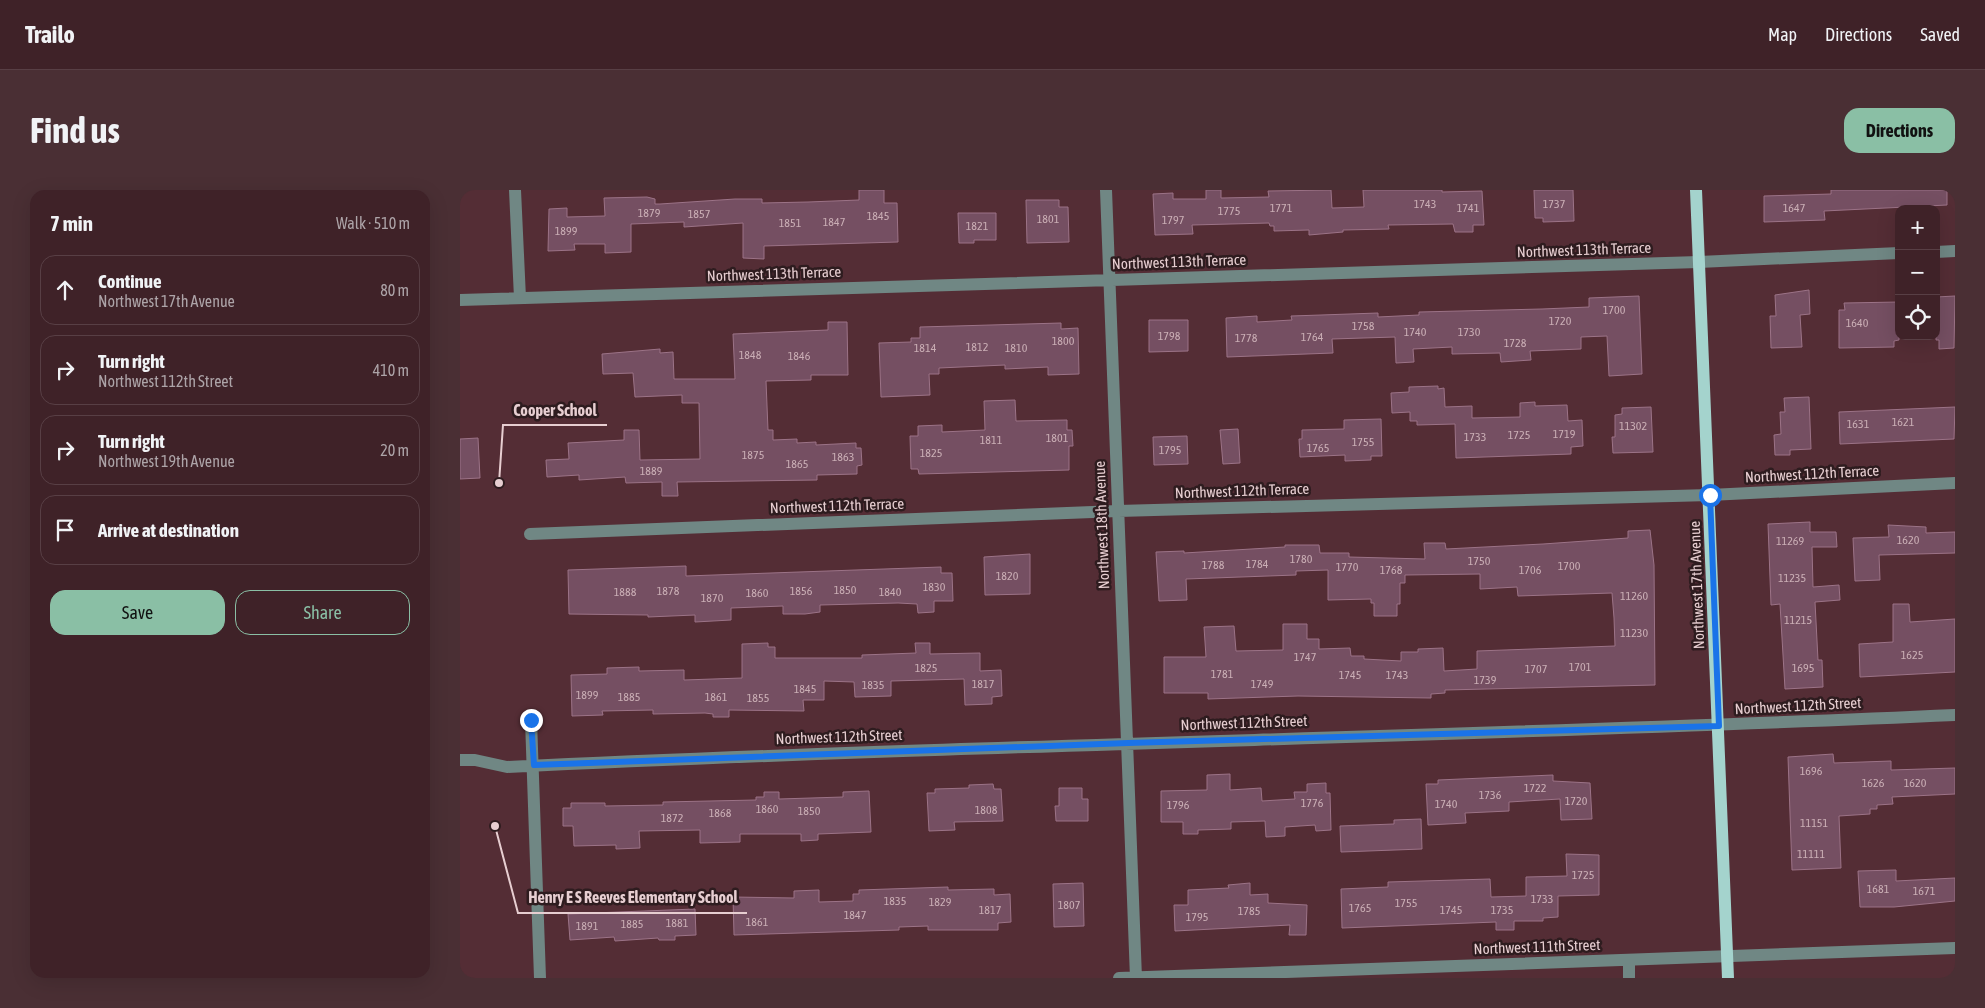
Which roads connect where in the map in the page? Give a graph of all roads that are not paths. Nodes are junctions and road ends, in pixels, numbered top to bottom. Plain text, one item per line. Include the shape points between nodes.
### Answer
1 (515, 190) edge
2 (1106, 190) edge
3 (1696, 190) edge
4 (1955, 251) edge
5 (1940, 252) edge
6 (1895, 253) edge
7 (1700, 262) junction
8 (1110, 280) junction
9 (520, 298) junction
10 (460, 300) edge
11 (1955, 484) edge
12 (1710, 495) junction
13 (1118, 511) junction
14 (530, 534) dead end
15 (1955, 715) edge
16 (531, 720) dead end
17 (1719, 726) junction
18 (1128, 743) junction
19 (460, 760) edge
20 (534, 765) junction
21 (1955, 948) edge
22 (1728, 957) junction
23 (1629, 960) junction
24 (540, 978) edge
25 (1119, 978) edge
26 (1136, 978) edge
27 (1629, 978) edge
28 (1728, 978) edge

1 - 9 street
2 - 8 street, Northwest 18th Avenue
3 - 7 main road, Northwest 17th Avenue
4 - 5 street
6 - 7 street, Northwest 113th Terrace
7 - 8 street, Northwest 113th Terrace
7 - 12 main road, Northwest 17th Avenue
8 - 9 street, Northwest 113th Terrace
8 - 13 street, Northwest 18th Avenue
9 - 10 street, Northwest 113th Terrace
11 - 12 street, Northwest 112th Terrace
12 - 13 street, Northwest 112th Terrace
12 - 17 main road, Northwest 17th Avenue
13 - 14 street, Northwest 112th Terrace
13 - 18 street, Northwest 18th Avenue
15 - 17 street, Northwest 112th Street
16 - 20 street
17 - 18 street, Northwest 112th Street
17 - 22 main road, Northwest 17th Avenue
18 - 20 street, Northwest 112th Street
18 - 26 street, Northwest 18th Avenue
19 - 20 street, Northwest 112th Street via 507,767
20 - 24 street
21 - 22 street, Northwest 111th Street
22 - 23 street, Northwest 111th Street
22 - 28 main road, Northwest 17th Avenue
23 - 26 street, Northwest 111th Street
23 - 27 street
25 - 26 street, Northwest 111th Street

